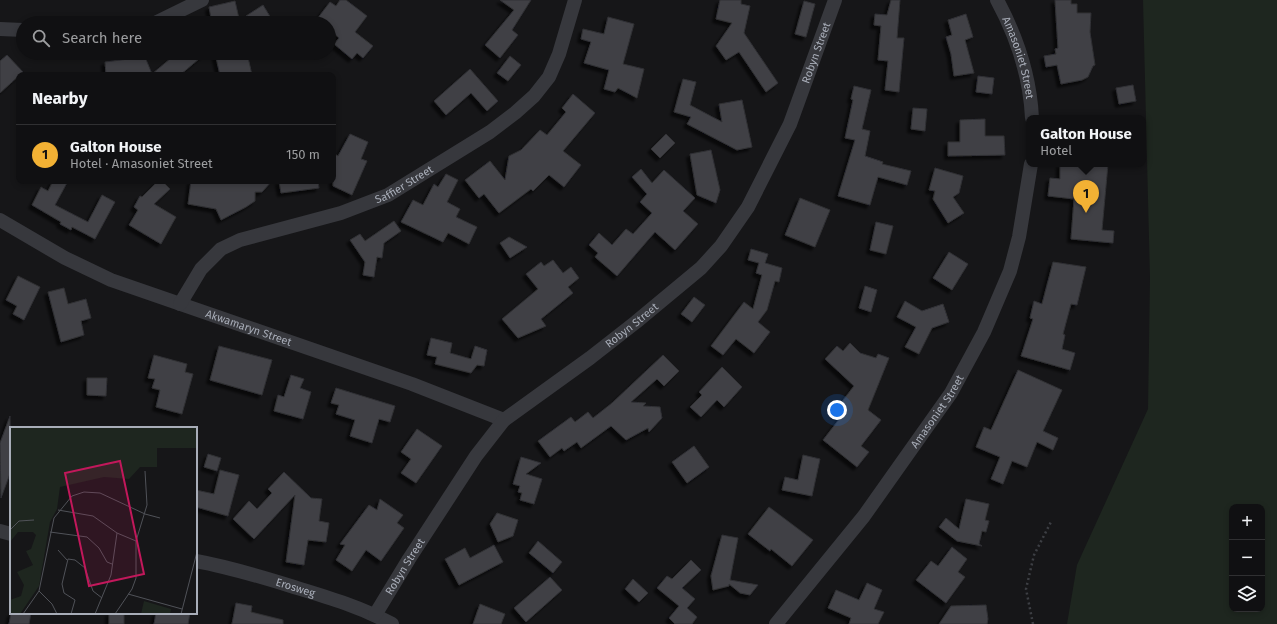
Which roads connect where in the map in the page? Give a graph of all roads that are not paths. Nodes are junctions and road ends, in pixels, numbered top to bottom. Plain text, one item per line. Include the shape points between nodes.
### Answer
1 (202, 0) edge
2 (575, 0) edge
3 (835, 0) edge
4 (997, 0) edge
5 (169, 16) edge
6 (0, 29) edge
7 (16, 30) edge
8 (1032, 115) edge
9 (1031, 167) edge
10 (0, 220) edge
11 (180, 304) junction
12 (504, 420) junction
13 (0, 531) edge
14 (10, 534) edge
15 (197, 561) edge
16 (375, 615) junction
17 (392, 624) edge
18 (776, 624) edge

1 - 5 street
2 - 11 street, Saffier Street via 559,54 549,77 534,96 509,118 388,195 341,213 240,240 221,249 201,269
3 - 12 street, Robyn Street via 790,124 748,206 721,246 701,268 636,322
4 - 8 street, Amasoniet Street via 1011,25 1022,56
6 - 7 street
9 - 18 street, Amasoniet Street via 1019,237 1010,271 984,332 952,393 864,516
10 - 11 street, Akwamaryn Street via 85,268 111,280
11 - 12 street, Akwamaryn Street via 412,384
12 - 16 street, Robyn Street via 476,456
13 - 14 street
15 - 16 street, Erosweg via 254,575
16 - 17 street, Erosweg

